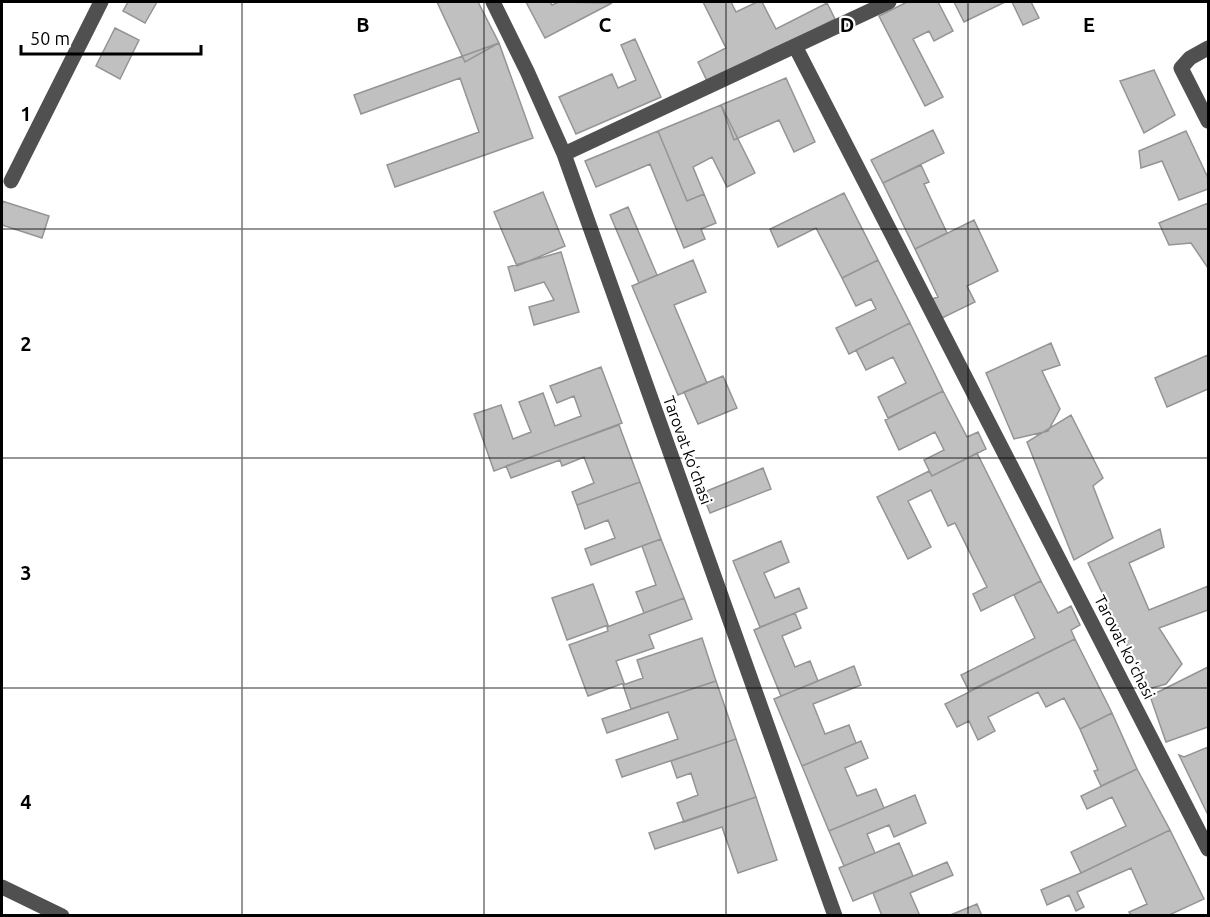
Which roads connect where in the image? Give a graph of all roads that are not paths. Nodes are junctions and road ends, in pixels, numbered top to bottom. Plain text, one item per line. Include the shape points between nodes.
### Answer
1 (101, 2) edge
2 (493, 2) edge
3 (889, 2) edge
4 (795, 46) junction
5 (1209, 48) edge
6 (1209, 121) edge
7 (564, 154) junction
8 (11, 181) dead end
9 (1209, 849) edge
10 (2, 887) edge
11 (62, 915) edge
12 (835, 915) edge

1 - 8 street
2 - 7 street, Tarovat koʻchasi
3 - 4 street
4 - 7 street
4 - 9 street, Tarovat koʻchasi
5 - 6 street via 1181,68
7 - 12 street, Tarovat koʻchasi
10 - 11 street

